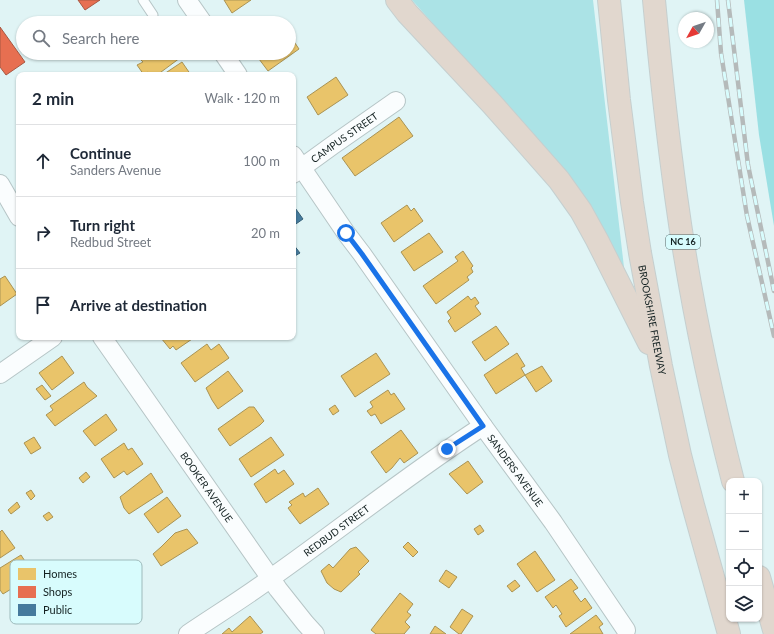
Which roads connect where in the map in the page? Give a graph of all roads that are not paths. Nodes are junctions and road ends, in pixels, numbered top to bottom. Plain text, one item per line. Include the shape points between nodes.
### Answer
1 (143, 0) edge
2 (187, 0) edge
3 (396, 0) edge
4 (609, 0) edge
5 (654, 0) edge
6 (153, 15) dead end
7 (198, 16) edge
8 (228, 60) edge
9 (236, 72) edge
10 (396, 101) dead end
11 (296, 166) edge
12 (0, 184) edge
13 (16, 212) edge
14 (49, 340) edge
15 (104, 340) edge
16 (661, 366) junction
17 (0, 374) edge
18 (483, 426) junction
19 (732, 478) edge
20 (271, 578) junction
21 (762, 586) edge
22 (626, 630) dead end
23 (774, 630) edge
24 (188, 634) edge
25 (315, 634) edge
26 (729, 634) edge

1 - 6 lane
2 - 7 street
3 - 16 highway via 492,104 558,180 581,211
4 - 16 highway, BROOKSHIRE FREEWAY via 632,202
5 - 19 highway, NC 16 via 663,96 684,246 702,346
8 - 9 street
10 - 11 street, CAMPUS STREET
11 - 18 street, SANDERS AVENUE via 362,254
12 - 13 street
14 - 17 street
15 - 20 street, BOOKER AVENUE
16 - 26 highway, BROOKSHIRE FREEWAY via 680,455
18 - 20 street, REDBUD STREET via 447,449
18 - 22 street, SANDERS AVENUE via 553,522
20 - 24 street, REDBUD STREET
20 - 25 street, BOOKER AVENUE
21 - 23 highway

